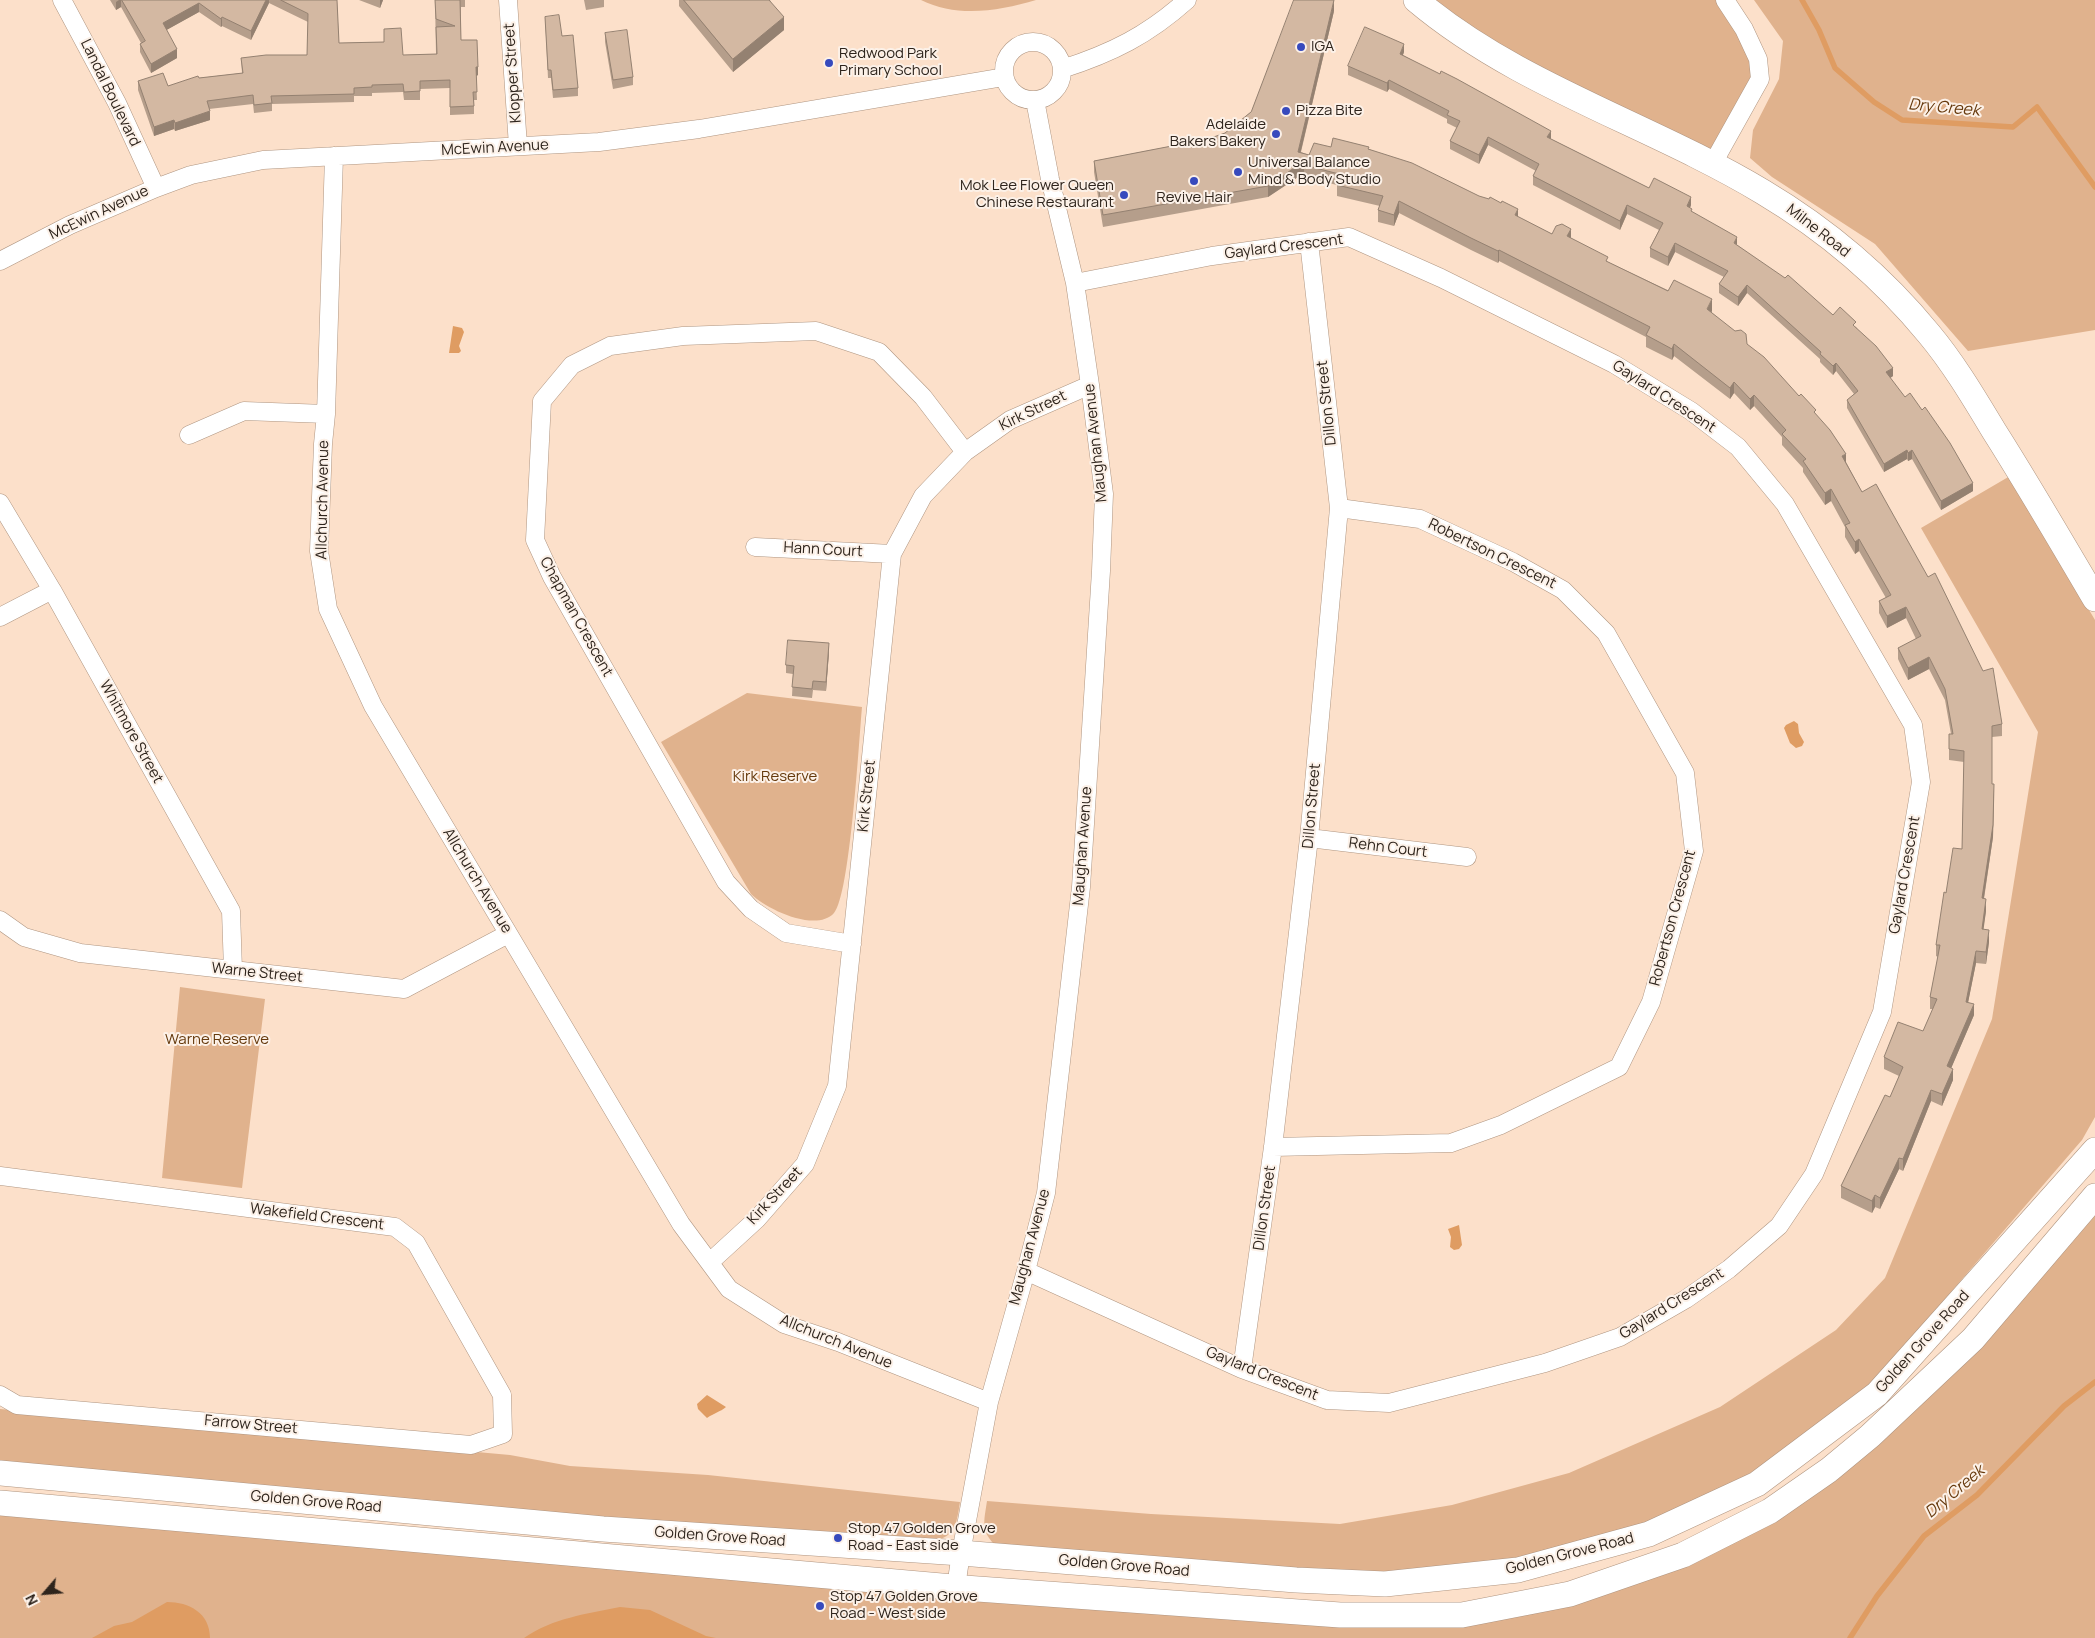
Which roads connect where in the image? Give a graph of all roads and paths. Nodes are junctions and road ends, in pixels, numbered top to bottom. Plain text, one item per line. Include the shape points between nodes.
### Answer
1 (62, 0) edge
2 (508, 0) edge
3 (1187, 0) edge
4 (1416, 0) edge
5 (1725, 0) edge
6 (1062, 69) junction
7 (1004, 77) junction
8 (1036, 100) junction
9 (518, 146) junction
10 (334, 156) junction
11 (1712, 165) junction
12 (156, 188) junction
13 (1310, 242) junction
14 (0, 261) edge
15 (1075, 283) junction
16 (1090, 385) junction
17 (326, 414) junction
18 (189, 435) dead end
19 (964, 452) junction
20 (0, 503) edge
21 (1339, 508) junction
22 (755, 547) dead end
23 (892, 554) junction
24 (52, 590) junction
25 (2095, 599) edge
26 (0, 617) edge
27 (1309, 838) junction
28 (1467, 858) dead end
29 (0, 920) edge
30 (508, 934) junction
31 (852, 944) junction
32 (233, 970) junction
33 (1273, 1147) junction
34 (2095, 1150) edge
35 (1, 1181) edge
36 (2095, 1196) edge
37 (710, 1262) junction
38 (1026, 1271) junction
39 (1242, 1369) junction
40 (0, 1395) edge
41 (989, 1402) junction
42 (503, 1434) joint
43 (0, 1473) edge
44 (0, 1503) edge
45 (960, 1553) junction
46 (956, 1587) junction

1 - 12 street, Landal Boulevard via 117,102
2 - 9 street, Klopper Street
3 - 6 street via 1136,39 1094,59
4 - 11 main road, Milne Road via 1510,64
5 - 11 street via 1758,59 1760,79
6 - 7 street via 1060,58 1047,44 1028,41 1011,50 1006,58
6 - 8 street via 1062,77 1052,93
7 - 8 street via 1019,97
7 - 9 street, McEwin Avenue via 700,129 600,142
8 - 15 street, Maughan Avenue via 1050,179
9 - 10 street, McEwin Avenue
10 - 12 street, McEwin Avenue via 263,160 191,175
10 - 17 street, Allchurch Avenue
11 - 25 main road, Milne Road via 1761,190 1801,216 1892,293 1930,335 1959,374
12 - 14 street, McEwin Avenue via 70,225
13 - 15 street, Gaylard Crescent via 1212,256
13 - 21 street, Dillon Street
13 - 39 street, Gaylard Crescent via 1349,238 1441,278 1614,364 1692,411 1738,447 1784,504 1913,725 1921,782 1882,1012 1814,1174 1779,1226 1700,1289 1620,1337 1545,1363 1474,1382 1389,1403 1327,1400
15 - 16 street, Maughan Avenue
16 - 19 street, Kirk Street via 1010,420
16 - 38 street, Maughan Avenue via 1104,494 1102,571 1081,887 1046,1193
17 - 18 street via 244,411
17 - 30 street, Allchurch Avenue via 319,551 328,609 373,706
19 - 23 street, Kirk Street via 923,496
19 - 31 street, Chapman Crescent via 923,397 879,352 816,331 683,336 610,346 572,365 542,401 535,540 552,577 726,882 751,909 786,933
20 - 24 street, Whitmore Street
21 - 27 street, Dillon Street
21 - 33 street, Robertson Crescent via 1420,519 1513,562 1563,590 1606,633 1685,773 1694,850 1651,1002 1619,1067 1500,1125 1451,1142
22 - 23 street, Hann Court
23 - 31 street, Kirk Street
24 - 26 street
24 - 32 street, Whitmore Street via 231,911
27 - 28 street, Rehn Court
27 - 33 street, Dillon Street
29 - 32 street, Warne Street via 24,937 80,952
30 - 32 street, Warne Street via 404,989
30 - 37 street, Allchurch Avenue via 681,1224
31 - 37 street, Kirk Street via 837,1086 805,1164 757,1218
33 - 39 street, Dillon Street
34 - 45 main road, Golden Grove Road via 1877,1394 1757,1484 1649,1534 1518,1570 1384,1584
35 - 42 street, Wakefield Crescent via 395,1227 416,1243 502,1395
36 - 46 main road, Golden Grove Road via 1973,1339 1870,1436 1829,1470 1770,1510 1683,1556 1570,1594 1462,1614 1340,1615
37 - 41 street, Allchurch Avenue via 729,1289 784,1324
38 - 39 street, Gaylard Crescent
38 - 41 street, Maughan Avenue
40 - 42 street, Farrow Street via 17,1404 471,1445
41 - 45 street, Maughan Avenue
43 - 45 main road, Golden Grove Road via 603,1529
44 - 46 main road, Golden Grove Road
45 - 46 street, Maughan Avenue

